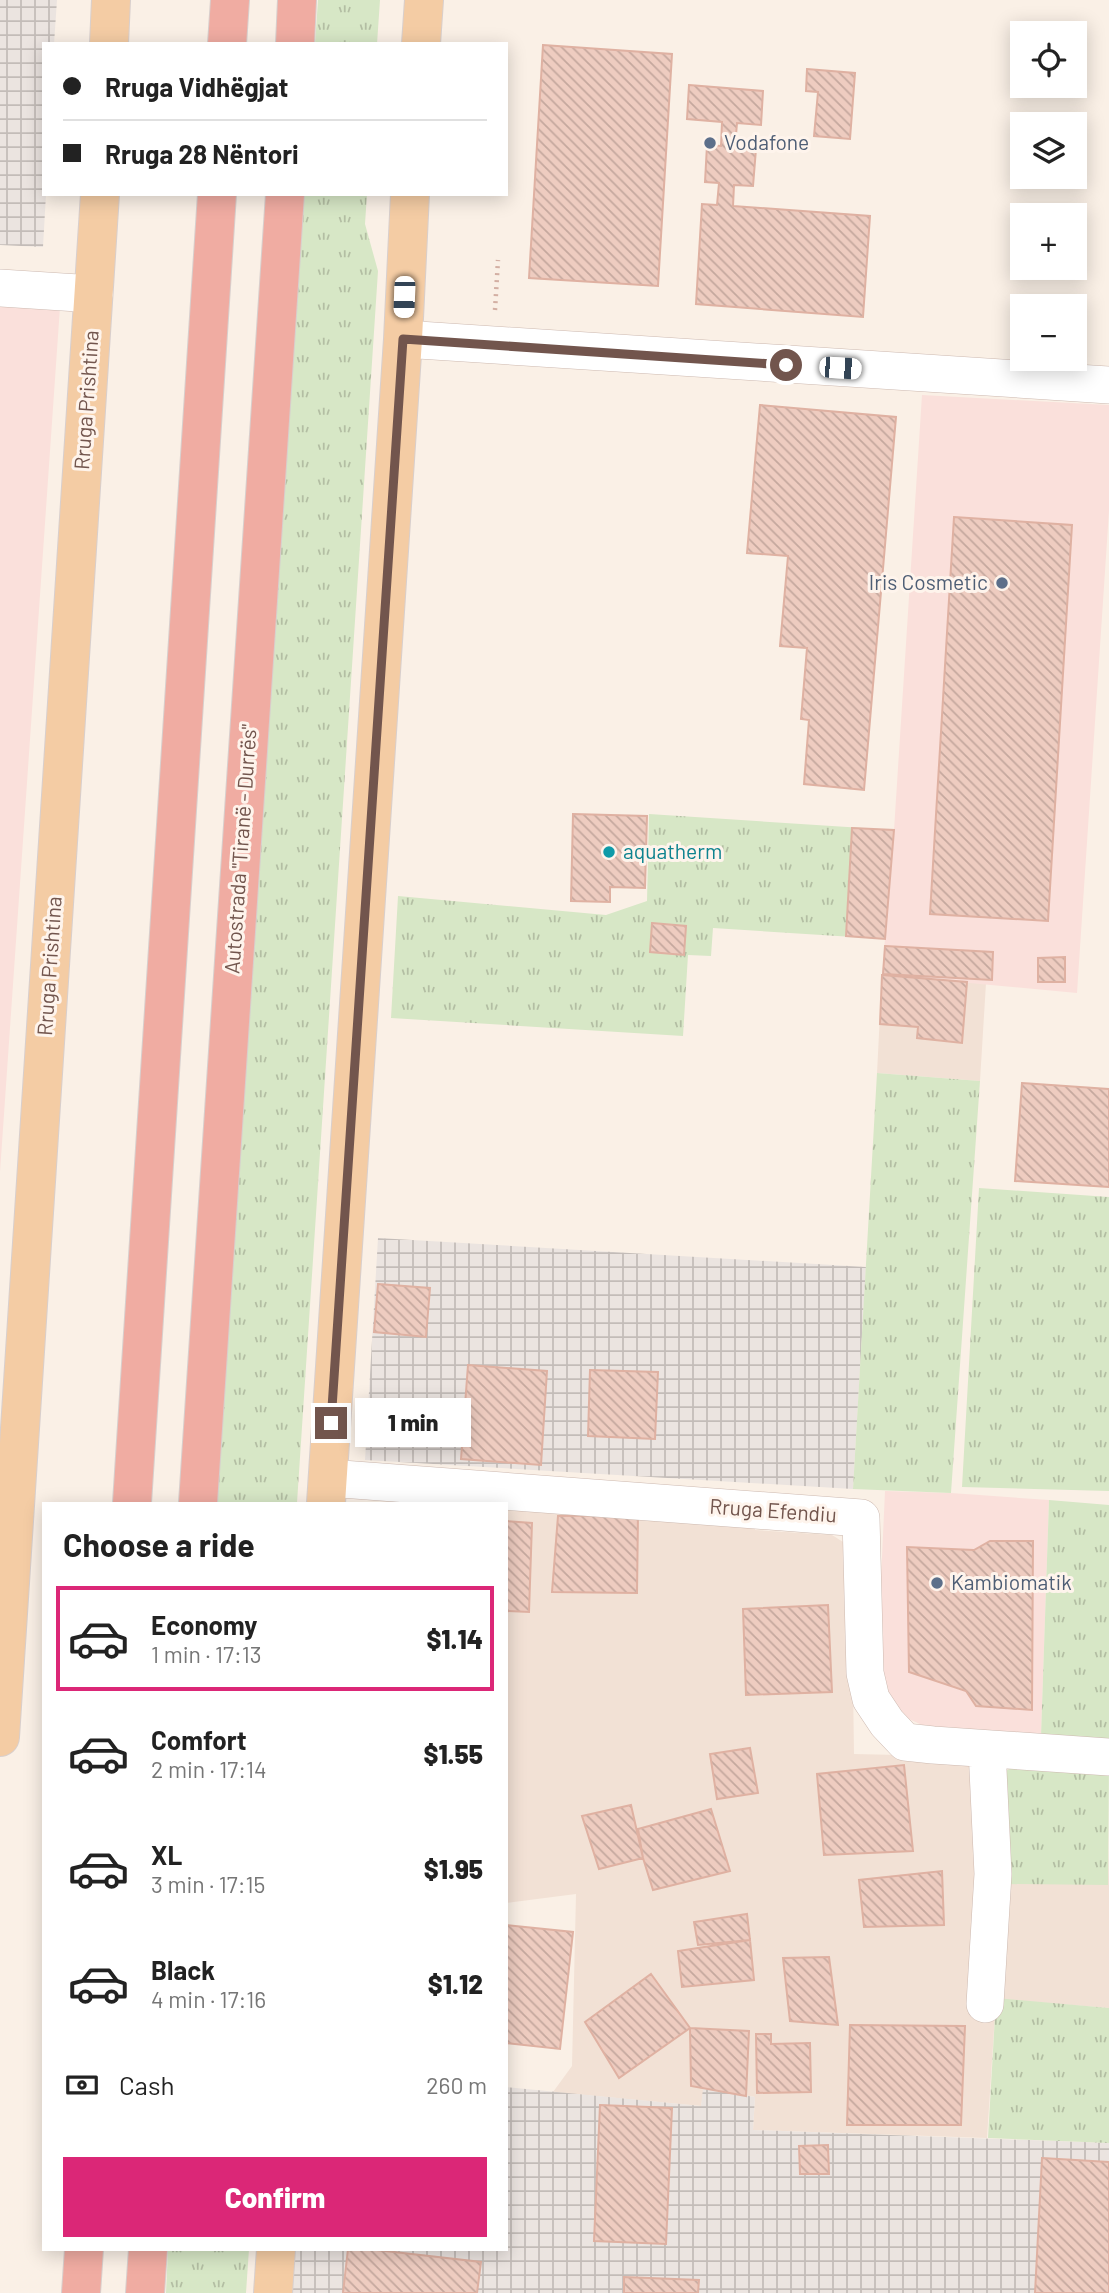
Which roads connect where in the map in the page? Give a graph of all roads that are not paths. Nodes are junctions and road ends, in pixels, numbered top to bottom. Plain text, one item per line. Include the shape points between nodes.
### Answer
1 (111, 0) edge
2 (230, 0) edge
3 (298, 0) edge
4 (424, 0) edge
5 (109, 42) edge
6 (227, 42) edge
7 (295, 42) edge
8 (421, 42) edge
9 (100, 196) edge
10 (217, 196) edge
11 (285, 196) edge
12 (410, 196) edge
13 (0, 288) edge
14 (94, 294) junction
15 (403, 339) junction
16 (1109, 386) edge
17 (12, 1333) edge
18 (327, 1490) edge
19 (132, 1502) edge
20 (198, 1502) edge
21 (0, 1737) edge
22 (987, 1749) junction
23 (1109, 1757) edge
24 (985, 2004) dead end
25 (84, 2251) edge
26 (148, 2251) edge
27 (276, 2251) edge
28 (81, 2293) edge
29 (145, 2293) edge
30 (274, 2293) edge

1 - 5 main road
2 - 6 highway
3 - 7 highway
4 - 8 main road
9 - 14 main road, Rruga Prishtina
10 - 19 highway
11 - 20 highway, Autostrada "Tiranë - Durrës"
12 - 15 main road
13 - 14 street
14 - 17 main road, Rruga Prishtina
15 - 16 street
15 - 18 main road
17 - 21 main road, Rruga Prishtina
18 - 22 street, Rruga Efendiu via 862,1518 865,1674 871,1699 905,1742
22 - 23 street, Rruga Efendiu
22 - 24 street via 993,1874
25 - 28 highway
26 - 29 highway
27 - 30 main road

